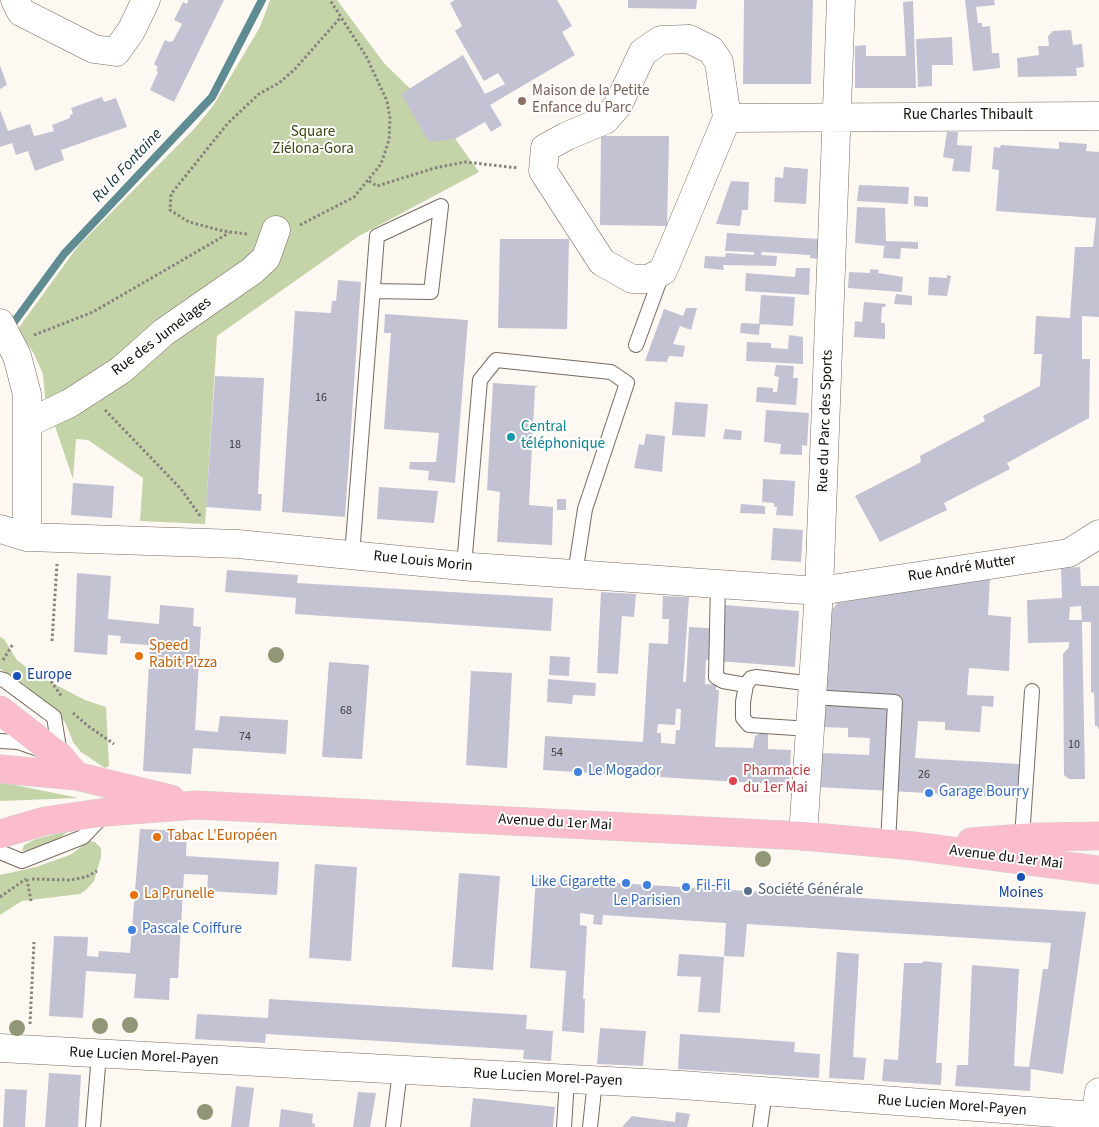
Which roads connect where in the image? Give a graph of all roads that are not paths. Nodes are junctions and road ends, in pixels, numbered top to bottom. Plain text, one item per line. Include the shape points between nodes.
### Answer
1 (15, 0) edge
2 (146, 0) edge
3 (841, 0) edge
4 (838, 116) junction
5 (1099, 116) edge
6 (727, 118) junction
7 (276, 230) road end
8 (663, 271) junction
9 (373, 291) junction
10 (7, 337) edge
11 (636, 346) dead end
12 (28, 423) junction
13 (0, 529) edge
14 (1099, 534) edge
15 (27, 537) junction
16 (0, 546) edge
17 (352, 555) junction
18 (464, 566) junction
19 (576, 574) junction
20 (718, 584) junction
21 (819, 591) junction
22 (0, 679) edge
23 (746, 685) junction
24 (813, 691) junction
25 (1032, 691) dead end
26 (0, 710) edge
27 (810, 729) junction
28 (0, 741) edge
29 (68, 766) junction
30 (0, 769) edge
31 (197, 805) junction
32 (106, 812) junction
33 (0, 834) edge
34 (803, 836) junction
35 (1099, 836) edge
36 (1022, 838) junction
37 (900, 845) junction
38 (0, 852) edge
39 (1099, 870) edge
40 (0, 1048) edge
41 (98, 1054) junction
42 (400, 1070) junction
43 (567, 1079) junction
44 (595, 1081) junction
45 (765, 1092) junction
46 (1096, 1112) edge
47 (93, 1127) edge
48 (393, 1127) edge
49 (564, 1127) edge
50 (590, 1127) edge
51 (760, 1127) edge

1 - 2 street via 21,12 94,49 116,52
3 - 4 street, Rue du Parc des Sports
4 - 5 street, Rue Charles Thibault
4 - 6 street
4 - 21 street, Rue du Parc des Sports
6 - 8 street
6 - 8 street via 719,62 711,50 689,39 661,40 642,52 618,105 605,120 545,148 543,171 602,262 632,279 648,279
7 - 12 street, Rue des Jumelages via 266,258 252,271 164,332 122,370 70,403
8 - 11 lane
9 - 9 lane via 431,292 441,206 377,236
9 - 17 lane
10 - 12 street via 27,394
12 - 15 street
13 - 15 street, Rue Louis Morin
14 - 21 street, Rue André Mutter via 1069,553
15 - 16 street, Rue Louis Morin
15 - 17 street, Rue Louis Morin via 204,543
17 - 18 street, Rue Louis Morin
18 - 19 street, Rue Louis Morin
18 - 19 lane via 480,380 496,360 611,372 627,383 585,509
19 - 20 street, Rue Louis Morin
20 - 21 street, Rue Louis Morin
20 - 23 lane via 716,677
21 - 24 street, Rue du Parc des Sports
22 - 29 lane via 54,717
23 - 24 lane via 756,677
23 - 27 lane via 743,718 749,724
24 - 27 street, Rue du Parc des Sports
24 - 37 lane via 895,702
25 - 36 lane
26 - 29 main road
27 - 34 street, Rue du Parc des Sports
28 - 29 lane via 18,742
29 - 30 main road, Avenue du 1er Mai
29 - 31 main road, Avenue du 1er Mai
31 - 32 main road, Avenue du 1er Mai
31 - 34 main road, Avenue du 1er Mai
32 - 33 main road, Avenue du 1er Mai via 45,821
32 - 38 lane via 84,836 22,861
34 - 37 main road, Avenue du 1er Mai
35 - 36 main road, Avenue du 1er Mai
36 - 37 main road, Avenue du 1er Mai
37 - 39 main road, Avenue du 1er Mai
40 - 41 street, Rue Lucien Morel-Payen
41 - 42 street, Rue Lucien Morel-Payen
41 - 47 lane
42 - 43 street, Rue Lucien Morel-Payen
42 - 48 lane
43 - 44 street, Rue Lucien Morel-Payen
43 - 49 lane
44 - 45 street, Rue Lucien Morel-Payen
44 - 50 lane
45 - 46 street, Rue Lucien Morel-Payen
45 - 51 lane

